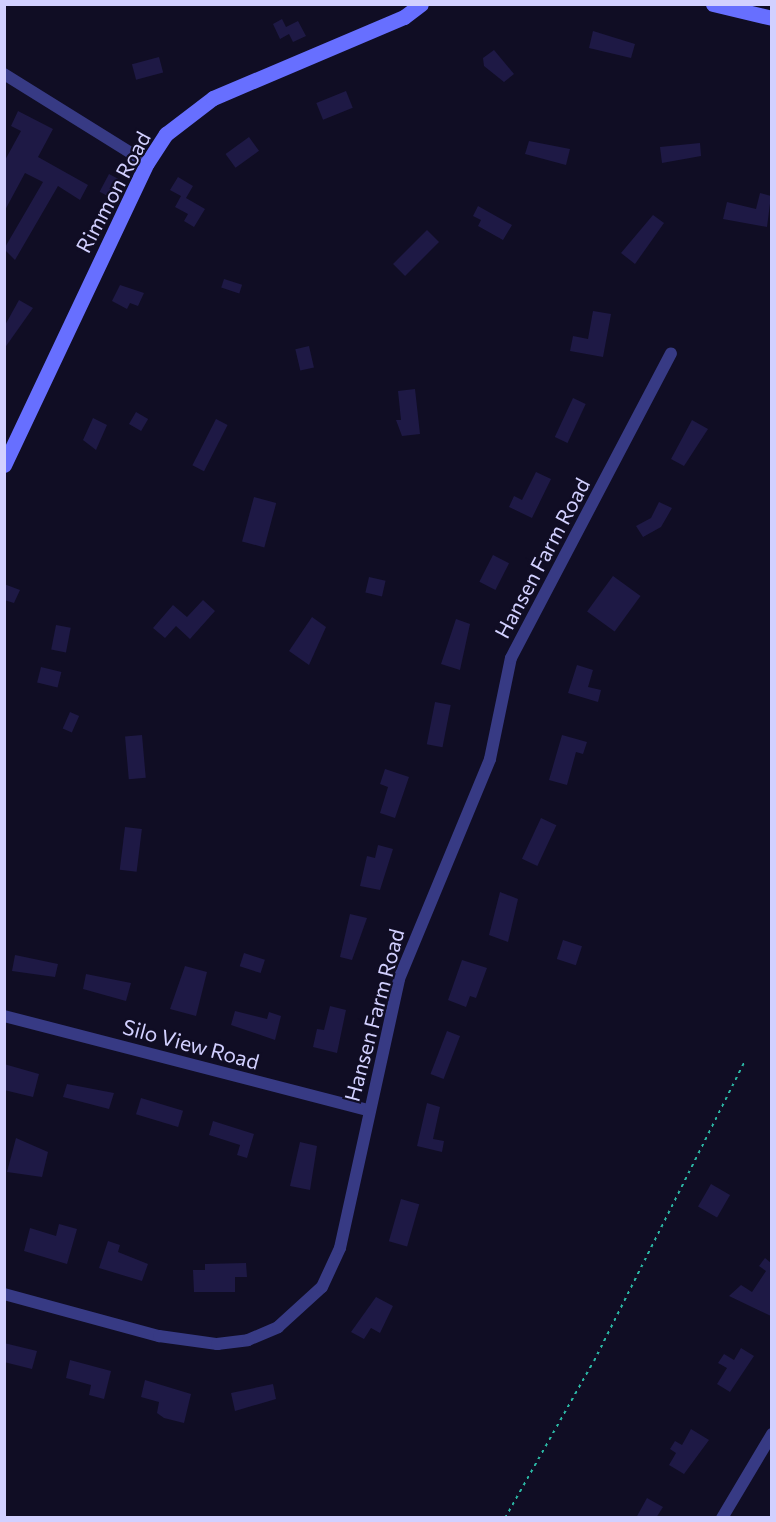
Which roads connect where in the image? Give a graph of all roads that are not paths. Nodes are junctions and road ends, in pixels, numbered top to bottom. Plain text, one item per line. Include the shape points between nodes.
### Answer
1 (421, 4) edge
2 (713, 4) edge
3 (771, 18) edge
4 (4, 74) edge
5 (147, 163) junction
6 (671, 353) dead end
7 (4, 465) edge
8 (4, 1016) edge
9 (369, 1110) junction
10 (4, 1294) edge
11 (771, 1434) edge
12 (722, 1518) edge

1 - 5 street, Rimmon Road via 404,17 213,98 166,134
2 - 3 street
4 - 5 street
5 - 7 street, Rimmon Road
6 - 9 street, Hansen Farm Road via 511,658 490,759 399,980
8 - 9 street, Silo View Road
9 - 10 street, Hansen Farm Road via 340,1248 322,1287 278,1327 248,1340 192,1342
11 - 12 street

